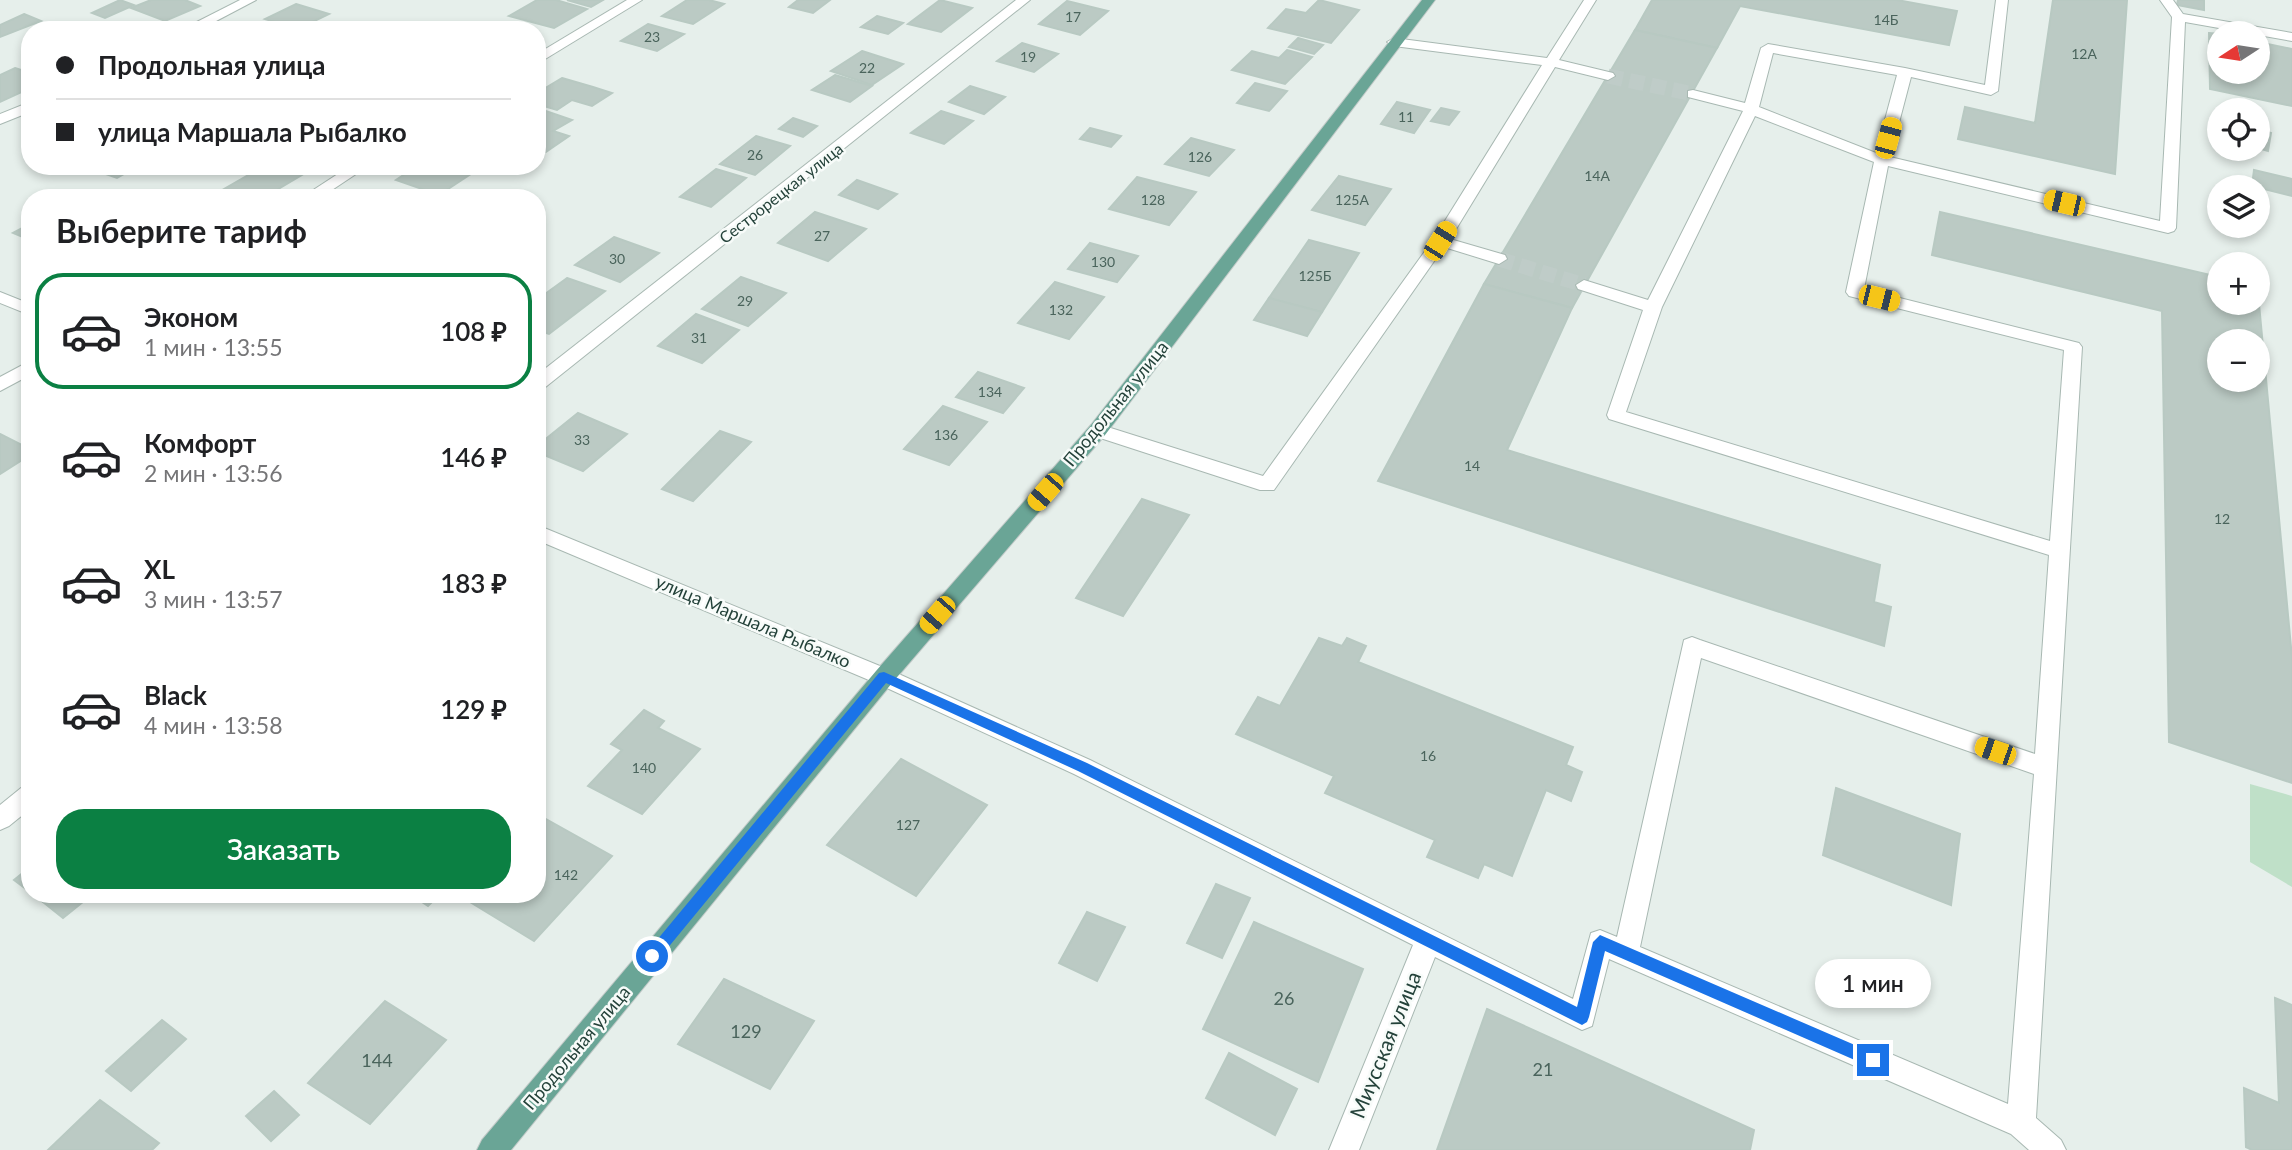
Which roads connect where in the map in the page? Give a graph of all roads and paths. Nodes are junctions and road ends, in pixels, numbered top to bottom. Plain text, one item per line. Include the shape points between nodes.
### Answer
1 (250, 0) edge
2 (636, 0) edge
3 (1024, 0) edge
4 (1429, 0) edge
5 (1590, 0) edge
6 (2002, 0) edge
7 (2166, 0) edge
8 (2179, 17) junction
9 (207, 21) edge
10 (2292, 37) edge
11 (1394, 42) junction
12 (546, 55) edge
13 (1550, 62) junction
14 (1905, 72) junction
15 (1608, 76) tunnel mouth
16 (1693, 94) tunnel mouth
17 (1751, 109) junction
18 (21, 110) edge
19 (0, 120) edge
20 (1882, 160) junction
21 (346, 175) edge
22 (324, 189) edge
23 (1440, 241) junction
24 (1499, 259) tunnel mouth
25 (1584, 285) tunnel mouth
26 (0, 297) edge
27 (21, 306) edge
28 (1653, 307) junction
29 (21, 372) edge
30 (546, 378) edge
31 (0, 385) edge
32 (1098, 430) junction
33 (546, 536) edge
34 (2060, 551) junction
35 (884, 677) junction
36 (2046, 768) junction
37 (21, 802) edge
38 (0, 819) edge
39 (1428, 940) junction
40 (1626, 953) junction
41 (2021, 1124) junction
42 (492, 1150) edge
43 (1345, 1150) edge
44 (2051, 1150) edge

1 - 9 street
2 - 12 street
3 - 30 street, Сестрорецкая улица
4 - 11 main road, Продольная улица
5 - 13 street
6 - 14 street via 1991,91
7 - 8 street
8 - 10 street
8 - 20 street via 2168,228
11 - 13 street
11 - 32 main road, Продольная улица
13 - 15 street
13 - 23 street
14 - 17 street via 1768,48
14 - 20 street
16 - 17 street
17 - 20 street
17 - 28 street
18 - 19 street
20 - 34 street via 1855,292 2073,347
21 - 22 street
23 - 24 street
23 - 32 street via 1267,485
25 - 28 street
26 - 27 street
28 - 34 street via 1616,415
29 - 31 street
32 - 35 main road, Продольная улица
33 - 35 street, улица Маршала Рыбалко
34 - 36 street
35 - 39 street, улица Маршала Рыбалко via 1082,767
35 - 42 main road, Продольная улица
36 - 40 street via 1692,646
36 - 41 street
37 - 38 street
39 - 40 street, улица Маршала Рыбалко via 1582,1017 1600,942
39 - 43 street, Миусская улица
40 - 41 street, улица Маршала Рыбалко
41 - 44 street, улица Маршала Рыбалко

